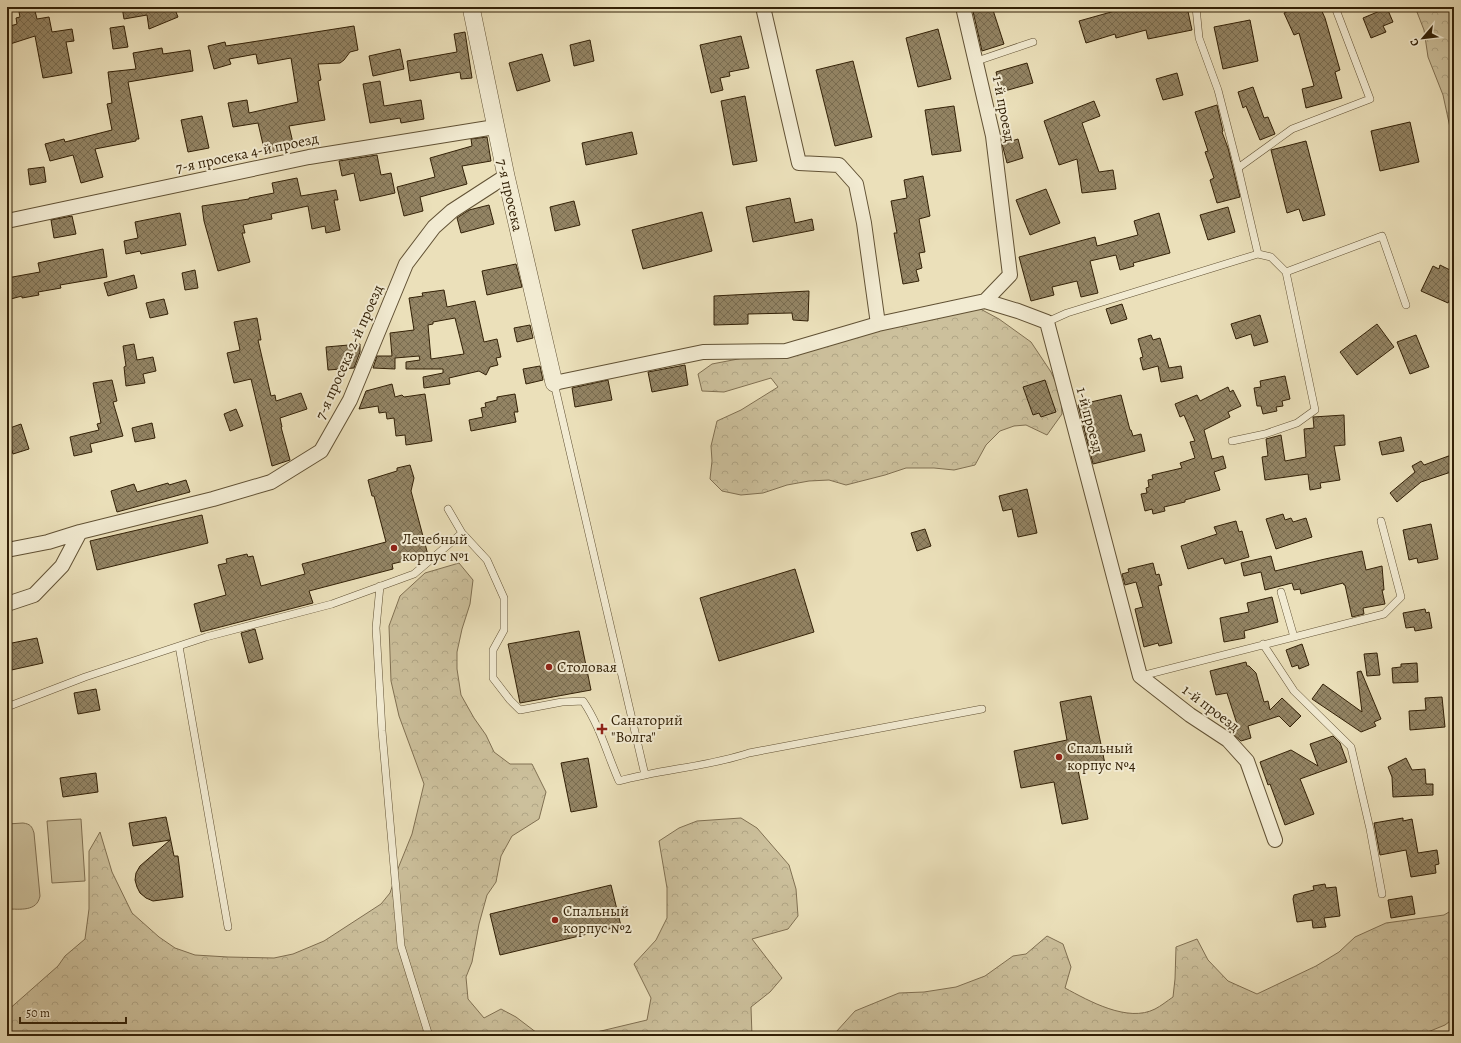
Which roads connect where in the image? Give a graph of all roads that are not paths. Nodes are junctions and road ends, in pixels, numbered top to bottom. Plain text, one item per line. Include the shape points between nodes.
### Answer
1 (471, 7) edge
2 (763, 7) edge
3 (963, 7) edge
4 (1196, 7) edge
5 (1335, 7) edge
6 (1033, 42) dead end
7 (977, 61) junction
8 (495, 127) junction
9 (1238, 168) junction
10 (506, 176) junction
11 (7, 221) edge
12 (1258, 254) junction
13 (1286, 272) junction
14 (985, 301) junction
15 (1406, 305) dead end
16 (1047, 322) junction
17 (878, 324) junction
18 (554, 382) junction
19 (1232, 441) dead end
20 (448, 509) dead end
21 (1381, 521) dead end
22 (80, 532) junction
23 (462, 533) junction
24 (7, 550) edge
25 (380, 586) junction
26 (1281, 592) dead end
27 (7, 604) edge
28 (1294, 637) junction
29 (1263, 644) junction
30 (179, 646) junction
31 (1140, 676) junction
32 (7, 707) edge
33 (982, 709) dead end
34 (645, 775) junction
35 (1275, 840) dead end
36 (1382, 894) dead end
37 (228, 927) dead end
38 (429, 1036) edge

1 - 8 street, 7-я просека
2 - 17 street via 798,163 840,165 856,184
3 - 7 street, 1-й проезд
4 - 9 lane via 1199,38 1218,90
5 - 9 lane via 1370,99 1292,129
6 - 7 lane
7 - 14 street, 1-й проезд via 993,136 1010,275
8 - 10 street, 7-я просека
8 - 11 street, 7-я просека 4-й проезд via 309,156
9 - 12 lane
10 - 18 street, 7-я просека
10 - 22 street, 7-я просека 2-й проезд via 452,211 434,227 406,264 350,400 321,451 271,482
12 - 13 lane via 1271,256
12 - 16 lane via 1068,313
13 - 15 lane via 1382,236
13 - 19 lane via 1315,410 1297,423 1265,434
14 - 16 street
14 - 17 street
16 - 31 street, 1-й проезд
17 - 18 street via 786,351 703,352
18 - 34 lane
20 - 23 lane
21 - 28 lane via 1401,597 1384,614
22 - 24 street, 7-я просека 2-й проезд via 48,542
22 - 27 street via 62,566 34,595
23 - 25 lane via 414,574
23 - 34 lane via 487,560 504,598 504,630 493,650 493,678 520,710 583,701 596,723 619,781
25 - 30 lane via 332,604
25 - 38 lane via 376,628 381,723 401,946
26 - 28 lane
28 - 29 lane
29 - 31 lane
29 - 36 lane via 1294,691 1350,747 1370,829
30 - 32 lane via 85,677
30 - 37 lane
31 - 35 street, 1-й проезд via 1228,740 1247,761
33 - 34 lane

